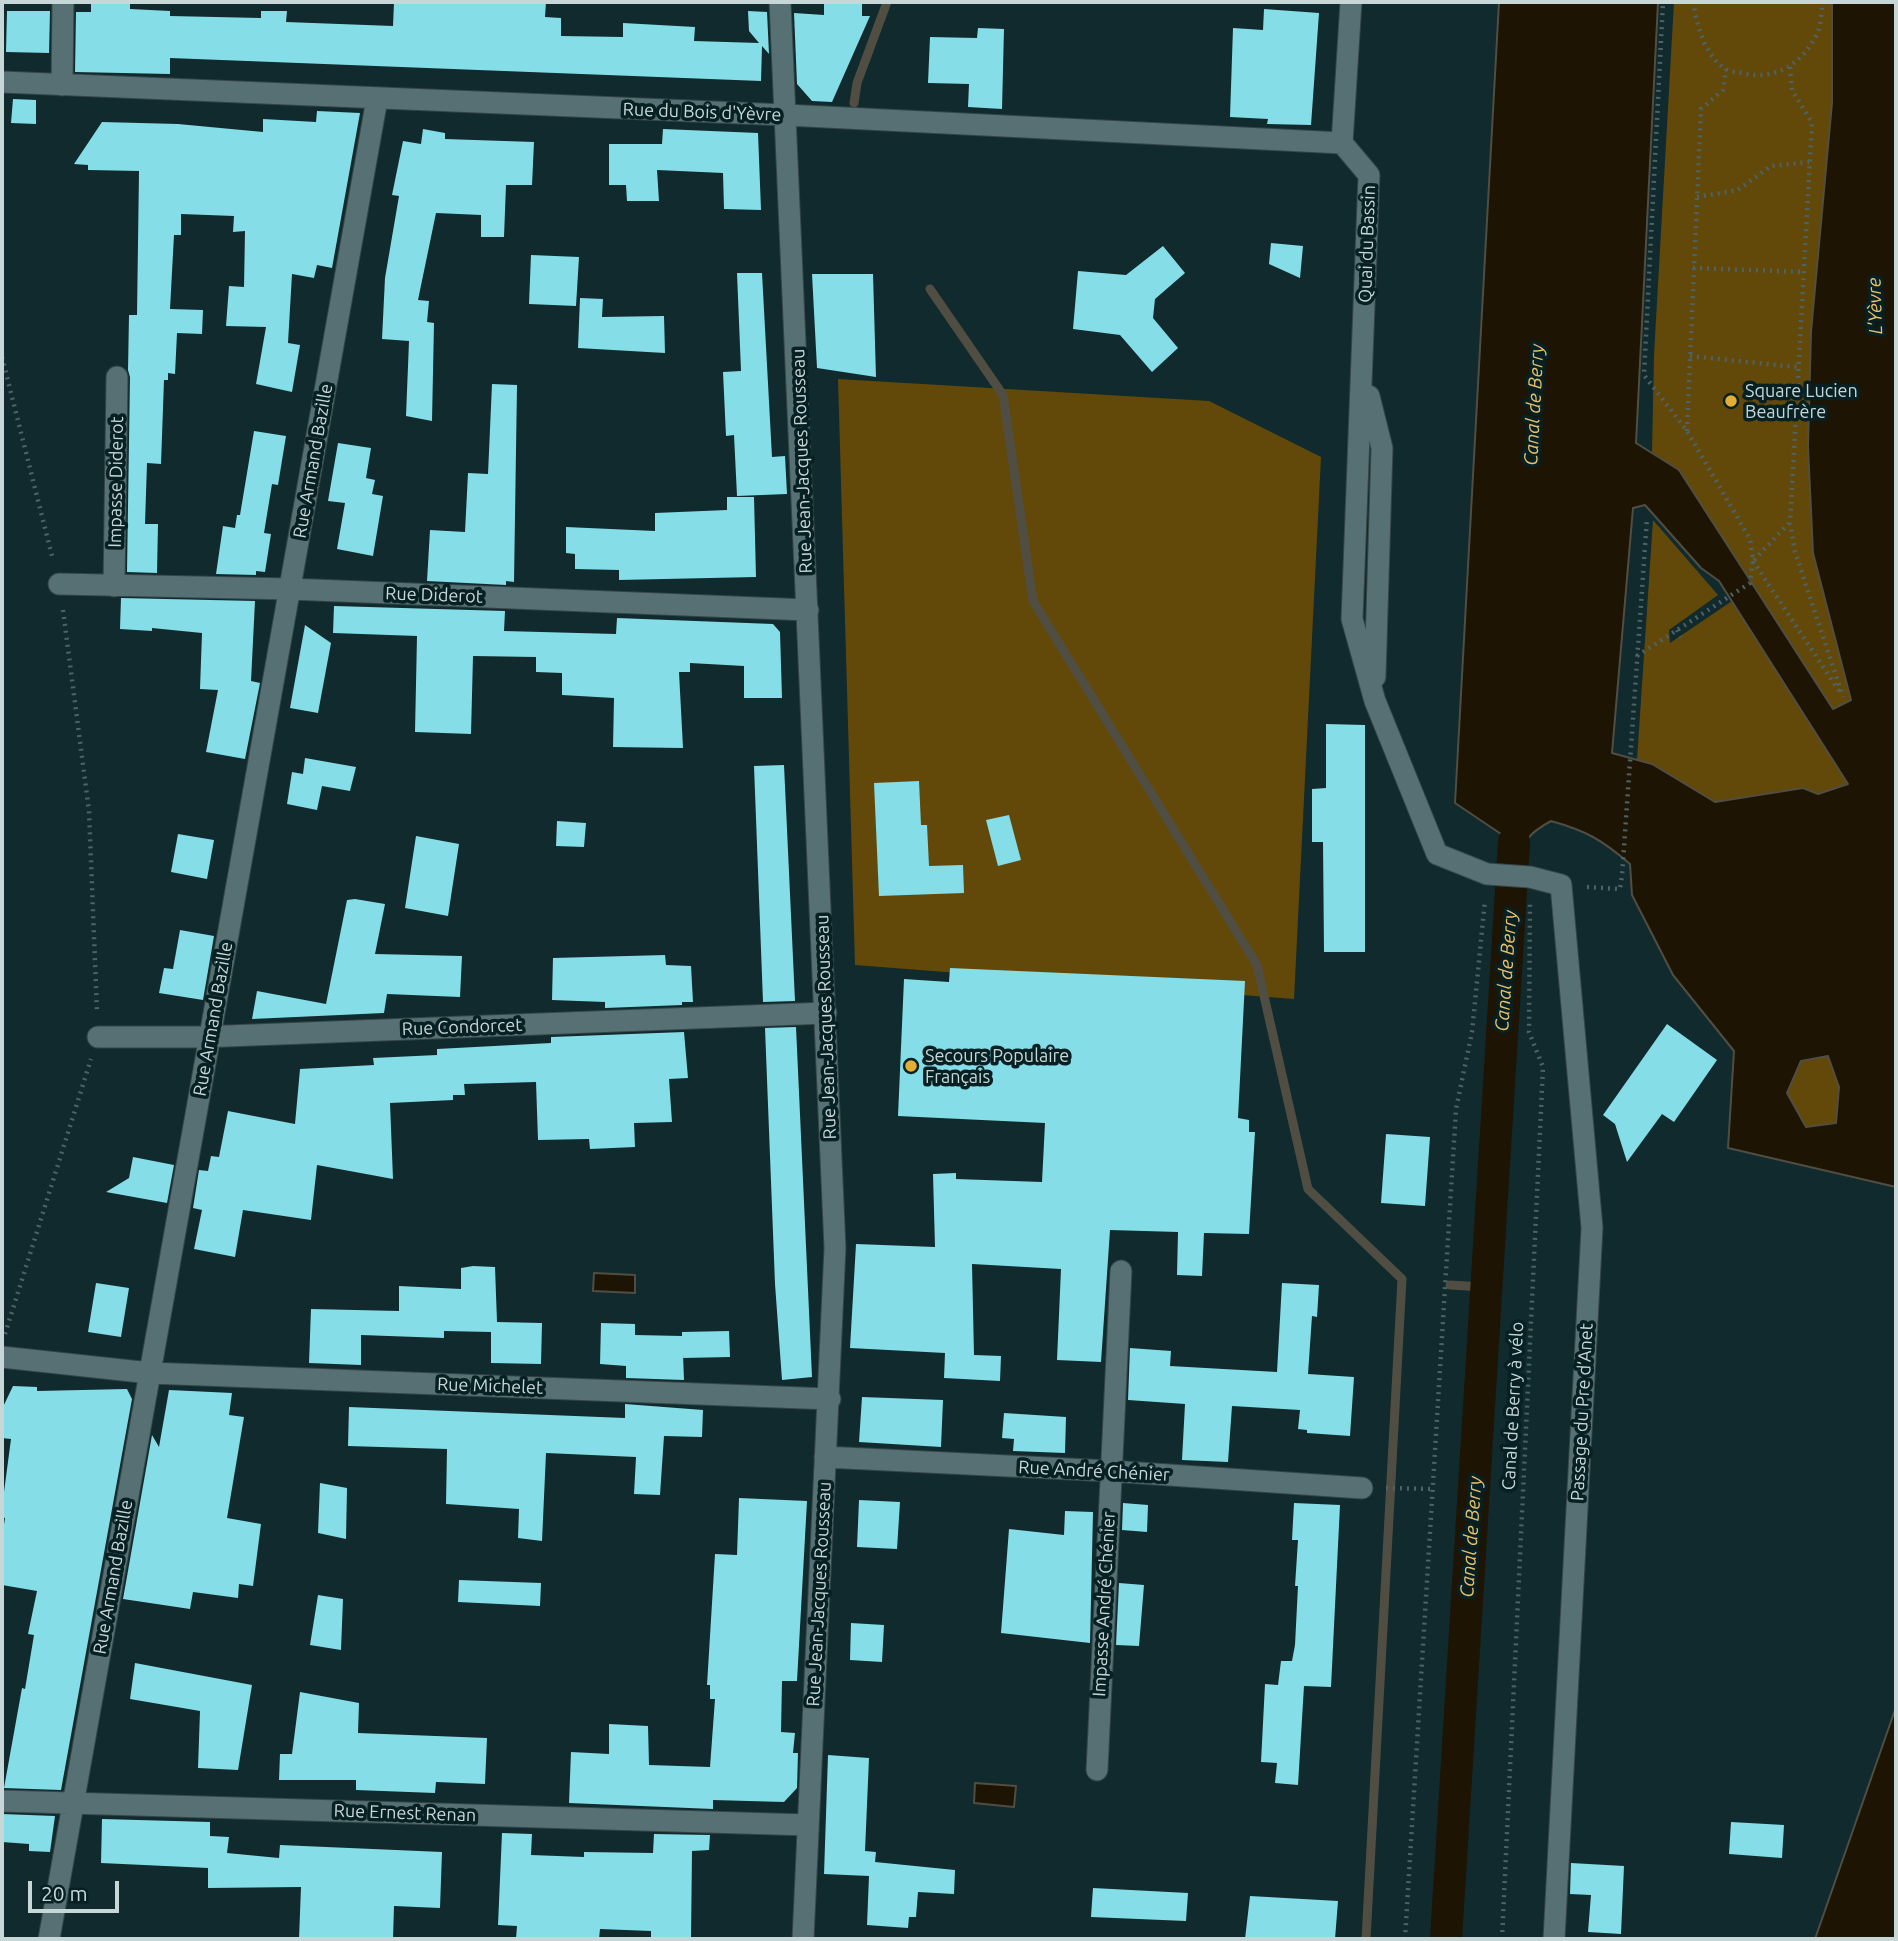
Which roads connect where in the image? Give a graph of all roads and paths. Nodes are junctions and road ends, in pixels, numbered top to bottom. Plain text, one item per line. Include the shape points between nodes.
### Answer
1 (63, 2) edge
2 (780, 2) edge
3 (1351, 2) edge
4 (1663, 2) edge
5 (1693, 2) edge
6 (1823, 2) edge
7 (1790, 67) junction
8 (1726, 69) junction
9 (2, 82) edge
10 (62, 85) junction
11 (377, 99) junction
12 (786, 115) junction
13 (1342, 143) junction
14 (1809, 162) junction
15 (1696, 197) junction
16 (1693, 268) junction
17 (1802, 272) junction
18 (1690, 356) junction
19 (2, 358) edge
20 (1797, 367) junction
21 (117, 377) dead end
22 (1686, 431) junction
23 (1647, 518) dead end
24 (1790, 523) junction
25 (1753, 560) junction
26 (59, 584) junction
27 (114, 586) junction
28 (289, 589) junction
29 (808, 610) junction
30 (1677, 630) junction
31 (1681, 637) dead end
32 (1637, 656) junction
33 (1487, 874) junction
34 (1530, 877) junction
35 (1561, 885) junction
36 (826, 1013) junction
37 (98, 1037) junction
38 (210, 1037) junction
39 (1121, 1271) dead end
40 (2, 1346) edge
41 (2, 1357) edge
42 (150, 1373) junction
43 (830, 1399) junction
44 (825, 1457) junction
45 (1110, 1471) junction
46 (1362, 1488) dead end
47 (1409, 1489) dead end
48 (1434, 1489) junction
49 (1097, 1770) dead end
50 (2, 1801) edge
51 (73, 1803) junction
52 (808, 1825) junction
53 (49, 1939) edge
54 (803, 1939) edge
55 (1405, 1939) edge
56 (1502, 1939) edge
57 (1553, 1939) edge

1 - 10 street
2 - 12 street, Rue Jean-Jacques Rousseau
3 - 13 street
4 - 22 path via 1643,375
5 - 8 path via 1699,30
6 - 7 path via 1818,31
7 - 8 path via 1754,76
7 - 14 path via 1791,90 1812,123
8 - 15 path via 1723,90 1700,109
9 - 10 street, Rue du Bois d'Yèvre
10 - 11 street, Rue du Bois d'Yèvre
11 - 12 street, Rue du Bois d'Yèvre
11 - 28 street, Rue Armand Bazille
12 - 13 street, Rue du Bois d'Yèvre
12 - 29 street, Rue Jean-Jacques Rousseau
13 - 33 street, Quai du Bassin via 1368,175 1363,370 1381,448 1375,701 1437,854
14 - 15 path via 1771,166 1738,190
14 - 17 path
15 - 16 path
16 - 17 path
16 - 18 path
17 - 20 path
18 - 20 path
18 - 22 path
19 - 26 path
20 - 24 path
21 - 27 street, Impasse Diderot
22 - 25 path via 1750,539
23 - 32 path
24 - 25 path
24 - 25 path via 1795,552 1843,697
25 - 30 path via 1750,583
26 - 27 street, Rue Diderot
26 - 37 path via 89,811
27 - 28 street, Rue Diderot
28 - 29 street, Rue Diderot
28 - 38 street, Rue Armand Bazille
29 - 36 street, Rue Jean-Jacques Rousseau
30 - 31 path
30 - 32 path
32 - 35 path via 1619,889
33 - 34 street, Quai du Bassin
33 - 48 path via 1472,1032 1456,1109
34 - 35 street, Quai du Bassin
34 - 56 path, Canal de Berry à vélo via 1529,1032 1543,1067
35 - 57 street, Passage du Pre d’Anet via 1592,1228
36 - 38 street, Rue Condorcet
36 - 43 street, Rue Jean-Jacques Rousseau via 835,1248
37 - 38 street, Rue Condorcet
37 - 40 path
38 - 42 street, Rue Armand Bazille
39 - 45 street, Impasse André Chénier
41 - 42 street, Rue Michelet
42 - 43 street, Rue Michelet
42 - 51 street, Rue Armand Bazille
43 - 44 street, Rue Jean-Jacques Rousseau
44 - 45 street, Rue André Chénier
44 - 52 street, Rue Jean-Jacques Rousseau
45 - 46 street, Rue André Chénier
45 - 49 street, Impasse André Chénier
47 - 48 path
48 - 55 path
50 - 51 street, Rue Ernest Renan
51 - 52 street, Rue Ernest Renan
51 - 53 street, Rue Armand Bazille
52 - 54 street, Rue Jean-Jacques Rousseau

